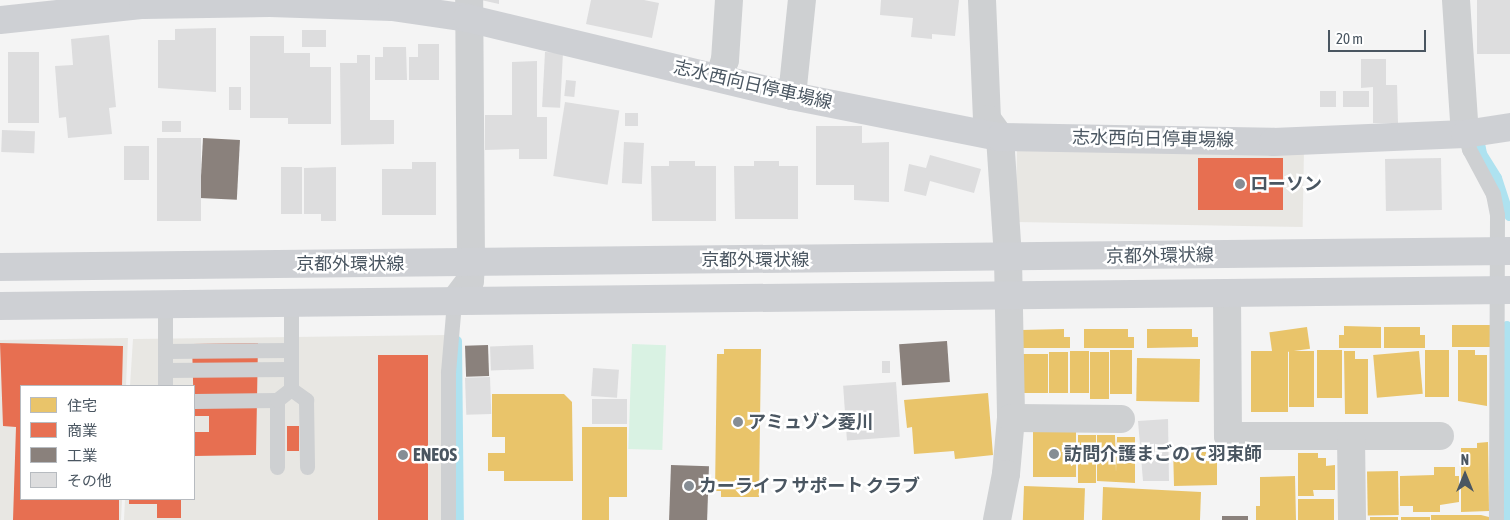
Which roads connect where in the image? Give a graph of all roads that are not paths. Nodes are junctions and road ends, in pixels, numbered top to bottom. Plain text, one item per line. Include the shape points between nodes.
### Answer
1 (729, 0) edge
2 (802, 0) edge
3 (982, 0) edge
4 (1456, 0) edge
5 (270, 1) edge
6 (468, 9) edge
7 (0, 20) edge
8 (719, 78) junction
9 (792, 96) junction
10 (1510, 126) edge
11 (1473, 133) junction
12 (1000, 137) junction
13 (1503, 252) edge
14 (1008, 258) junction
15 (471, 263) junction
16 (0, 267) edge
17 (1503, 291) edge
18 (1227, 294) junction
19 (1008, 297) junction
20 (454, 302) junction
21 (291, 303) junction
22 (165, 304) junction
23 (0, 306) edge
24 (291, 350) junction
25 (165, 351) junction
26 (291, 369) junction
27 (165, 370) junction
28 (165, 385) edge
29 (291, 389) junction
30 (277, 400) junction
31 (195, 401) edge
32 (1011, 418) junction
33 (1121, 419) dead end
34 (1351, 436) junction
35 (1440, 436) dead end
36 (277, 467) dead end
37 (307, 467) dead end
38 (448, 520) edge
39 (997, 520) edge
40 (1352, 520) edge
41 (1496, 520) edge

1 - 8 street via 725,60
2 - 9 street
3 - 12 street via 987,119
4 - 11 street
5 - 6 street, 志水西向日停車場線
5 - 7 street, 志水西向日停車場線 via 143,5
6 - 8 street, 志水西向日停車場線
6 - 15 street
8 - 9 street, 志水西向日停車場線
9 - 12 street, 志水西向日停車場線
10 - 11 street, 志水西向日停車場線
11 - 12 street, 志水西向日停車場線 via 1273,142
11 - 13 lane via 1469,149 1493,194
12 - 14 street
13 - 14 street, 京都外環状線
13 - 17 lane
14 - 15 street, 京都外環状線
14 - 19 street
15 - 16 street, 京都外環状線
15 - 20 street via 470,281
17 - 18 street
17 - 41 lane
18 - 19 street
18 - 34 street via 1228,436
19 - 20 street
19 - 32 street
20 - 21 street
20 - 38 lane via 448,372
21 - 22 street
21 - 24 lane
22 - 23 street
22 - 25 lane
24 - 25 lane
24 - 26 lane
25 - 27 lane
26 - 27 lane
26 - 29 lane
27 - 28 lane
29 - 30 lane
29 - 37 lane via 306,400
30 - 31 lane
30 - 36 lane
32 - 33 street
32 - 39 street via 1006,474
34 - 35 street
34 - 40 street

